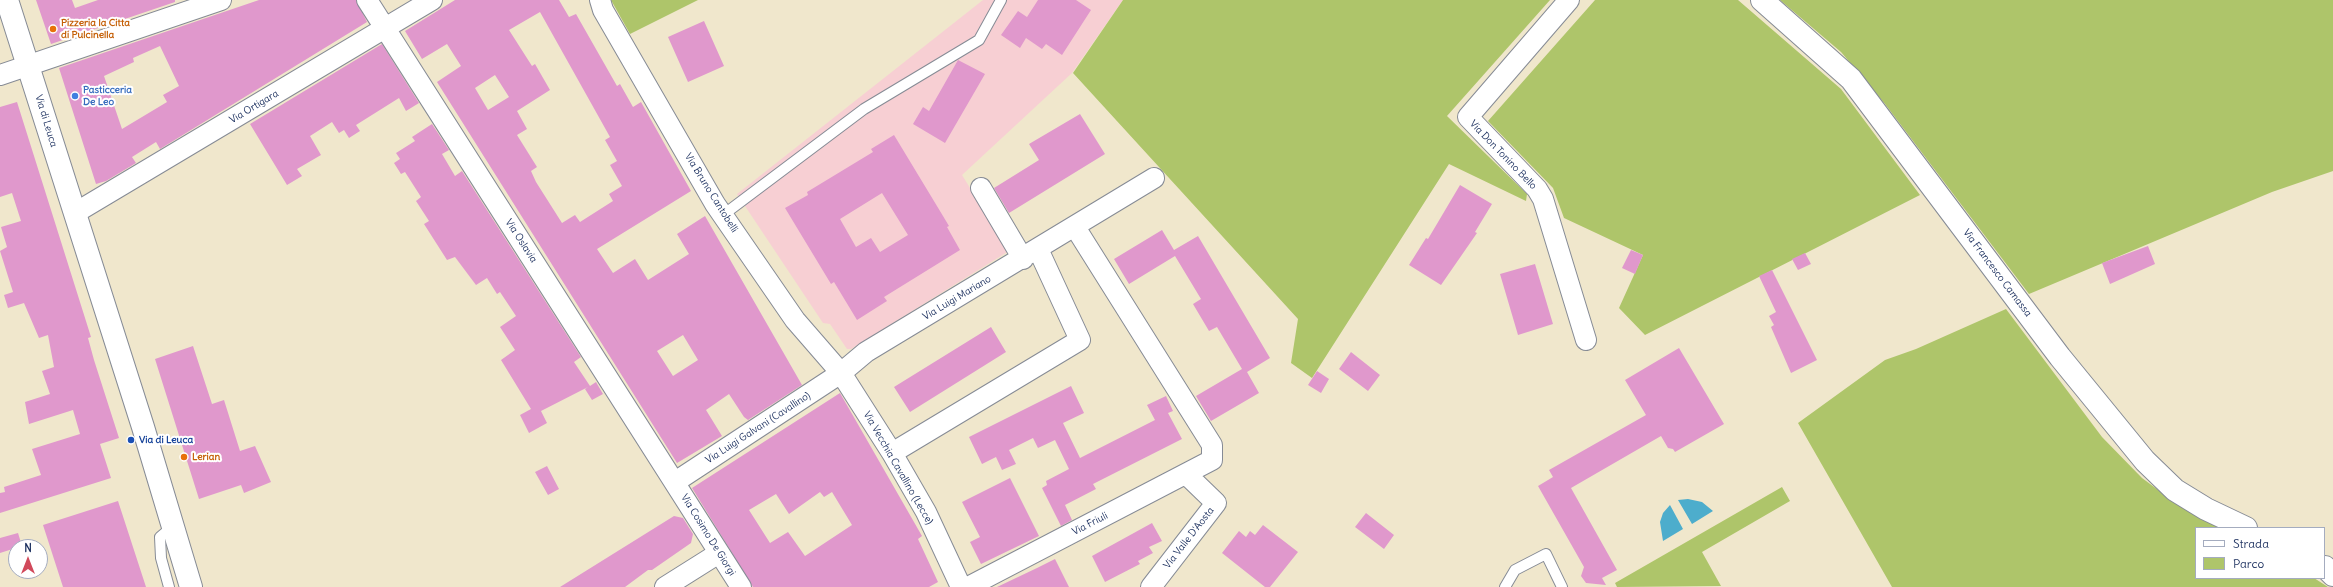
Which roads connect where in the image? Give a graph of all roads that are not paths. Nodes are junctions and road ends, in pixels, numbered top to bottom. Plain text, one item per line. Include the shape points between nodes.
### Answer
1 (7, 0) edge
2 (221, 0) edge
3 (367, 0) edge
4 (432, 0) edge
5 (600, 0) edge
6 (1001, 0) edge
7 (1569, 0) edge
8 (1762, 0) edge
9 (386, 28) junction
10 (28, 66) junction
11 (0, 75) edge
12 (1154, 178) dead end
13 (980, 188) dead end
14 (75, 213) junction
15 (723, 215) junction
16 (1075, 227) junction
17 (1031, 254) junction
18 (1586, 340) dead end
19 (841, 373) junction
20 (892, 452) junction
21 (1186, 474) junction
22 (675, 482) junction
23 (173, 526) junction
24 (2244, 527) edge
25 (719, 553) junction
26 (169, 587) edge
27 (191, 587) edge
28 (665, 587) edge
29 (741, 587) edge
30 (961, 587) edge
31 (968, 587) edge
32 (1151, 587) edge
33 (1505, 587) edge
34 (1562, 587) edge

1 - 10 street, Via di Leuca
2 - 10 street
3 - 9 street, Via Oslavia
4 - 9 street, Via Ortigara
5 - 15 street, Via Bruno Cantobelli via 603,10
6 - 15 lane via 980,40 864,109
7 - 18 street, Via Don Tonino Bello via 1468,117 1544,199
8 - 24 street, Via Francesco Camassa via 1851,79 2060,357 2145,461 2175,490 2206,509
9 - 14 street, Via Ortigara
9 - 22 street, Via Oslavia
10 - 11 street
10 - 14 street, Via di Leuca
12 - 16 street, Via Luigi Mariano
13 - 17 street
14 - 23 street, Via di Leuca
15 - 19 street, Via Bruno Cantobelli via 796,320
16 - 17 street, Via Luigi Mariano
16 - 21 street, Via Friuli via 1212,445 1212,460
17 - 19 street, Via Luigi Mariano via 866,352
17 - 20 street via 1080,340
19 - 20 street, Via Vecchia Cavallino (Lecce)
19 - 22 street, Via Luigi Galvani (Cavallino)
20 - 30 street, Via Vecchia Cavallino (Lecce) via 926,512
21 - 31 street, Via Friuli
21 - 32 street, Via Valle D'Aosta via 1216,503
22 - 25 street, Via Cosimo De Giorgi
23 - 26 lane via 160,537 161,558
23 - 27 street, Via di Leuca
25 - 28 street
25 - 29 street, Via Cosimo De Giorgi
33 - 34 lane via 1515,570 1546,554

